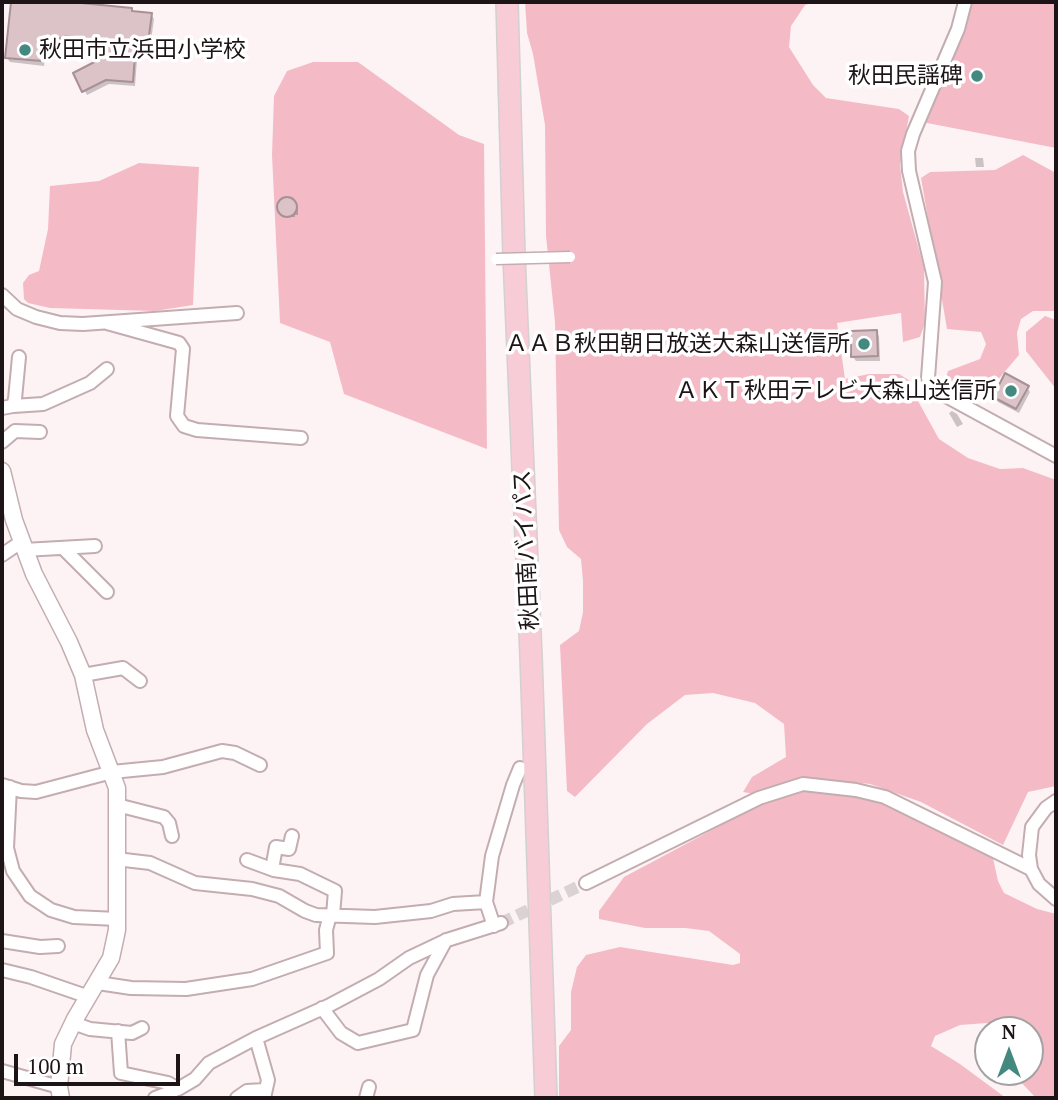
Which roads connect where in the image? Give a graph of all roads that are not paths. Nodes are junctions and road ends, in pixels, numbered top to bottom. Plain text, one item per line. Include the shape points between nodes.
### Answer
1 (507, 2) edge
2 (965, 2) edge
3 (570, 257) dead end
4 (496, 259) dead end
5 (2, 295) edge
6 (237, 313) dead end
7 (107, 323) junction
8 (19, 357) dead end
9 (107, 369) dead end
10 (7, 407) edge
11 (40, 432) dead end
12 (301, 438) dead end
13 (2, 442) edge
14 (1056, 456) edge
15 (2, 471) edge
16 (8, 522) edge
17 (95, 545) dead end
18 (23, 546) junction
19 (63, 548) junction
20 (2, 555) edge
21 (107, 592) dead end
22 (83, 675) junction
23 (140, 681) dead end
24 (260, 765) dead end
25 (520, 768) dead end
26 (112, 772) junction
27 (6, 786) edge
28 (1056, 800) edge
29 (117, 805) junction
30 (5, 816) edge
31 (172, 836) dead end
32 (292, 836) dead end
33 (116, 859) junction
34 (247, 860) dead end
35 (272, 869) junction
36 (1031, 869) junction
37 (586, 883) tunnel mouth
38 (1056, 899) edge
39 (486, 902) junction
40 (331, 915) junction
41 (117, 919) junction
42 (447, 940) junction
43 (2, 941) edge
44 (58, 946) dead end
45 (2, 970) edge
46 (98, 983) junction
47 (89, 997) junction
48 (322, 1008) junction
49 (73, 1023) junction
50 (142, 1028) dead end
51 (118, 1031) junction
52 (256, 1038) junction
53 (2, 1071) edge
54 (178, 1090) junction
55 (60, 1093) edge
56 (265, 1094) edge
57 (155, 1098) edge
58 (237, 1098) edge
59 (546, 1098) edge

1 - 59 highway, 秋田南バイパス
2 - 14 street via 908,151 935,282 929,378 944,395
3 - 4 street, bridge
5 - 7 street via 17,309 36,317 60,323
6 - 7 street
7 - 12 street via 179,343 183,349 177,416 184,426
8 - 10 street
9 - 10 street via 90,383 43,404
11 - 13 street via 15,432
15 - 16 street
16 - 18 street
17 - 19 street
18 - 19 street
18 - 20 street
18 - 22 street
19 - 21 street
22 - 23 street via 123,667
22 - 26 street via 95,730
24 - 26 street via 222,751 163,767
25 - 39 street via 492,856
26 - 27 street via 36,792
26 - 29 street
27 - 30 street
28 - 36 street via 1032,827
29 - 31 street via 164,817
29 - 33 street
30 - 41 street via 13,871 30,896 51,910 74,917
32 - 35 street via 289,849 276,847
33 - 40 street via 150,863 195,883 253,889 279,896 305,912
33 - 41 street
34 - 35 street
35 - 40 street via 300,874 335,891
36 - 37 street via 885,797 803,784 759,798
36 - 38 street
39 - 40 street via 374,917
39 - 42 street via 498,924
40 - 46 street via 327,953 252,979 186,989
41 - 46 street via 111,958
42 - 48 street
42 - 48 street via 427,975 413,1030 358,1043 341,1033
43 - 44 street
45 - 47 street
46 - 47 street
47 - 49 street
48 - 52 street
49 - 51 street
49 - 55 street via 63,1044
50 - 51 street via 132,1033
51 - 54 street via 121,1073 168,1083
52 - 54 street via 209,1063
52 - 56 street via 268,1080
53 - 55 street
54 - 57 street
56 - 58 street via 247,1091

